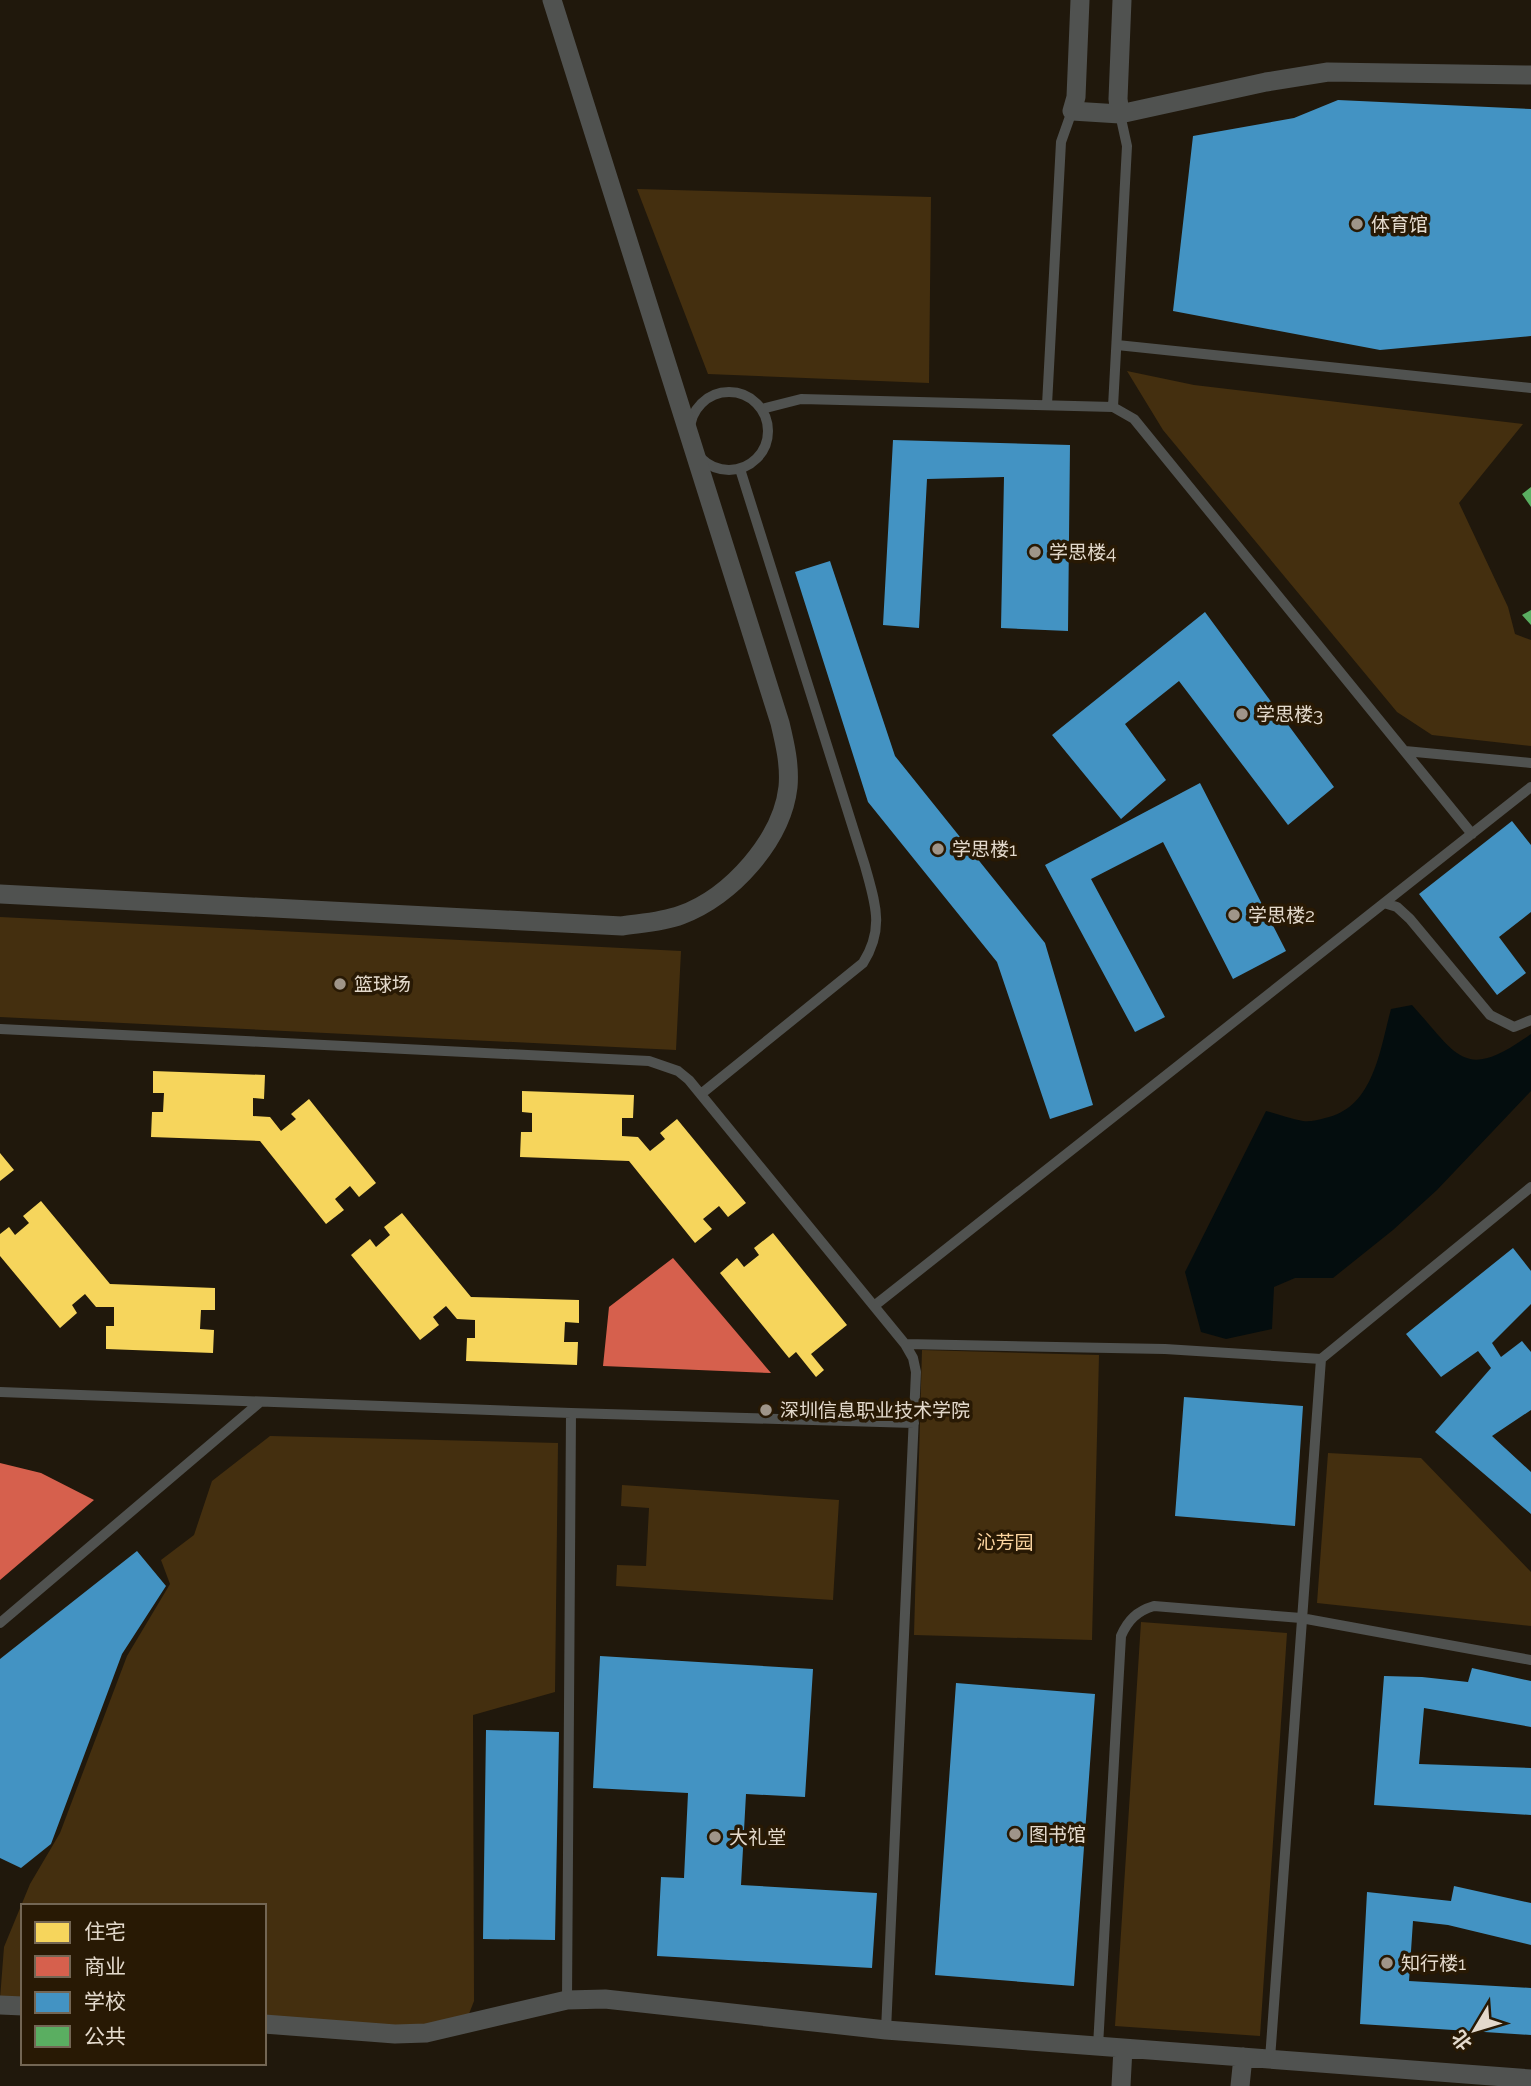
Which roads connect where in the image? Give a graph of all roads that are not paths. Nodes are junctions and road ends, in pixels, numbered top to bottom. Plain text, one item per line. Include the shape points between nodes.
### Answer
1 (552, 0) edge
2 (1080, 0) edge
3 (1122, 0) edge
4 (1531, 75) edge
5 (1072, 111) junction
6 (1120, 114) junction
7 (1116, 345) junction
8 (1531, 388) edge
9 (1047, 405) junction
10 (1113, 407) junction
11 (762, 409) junction
12 (691, 441) junction
13 (740, 469) junction
14 (1405, 751) junction
15 (1531, 763) edge
16 (1531, 787) edge
17 (1472, 834) junction
18 (0, 894) edge
19 (1384, 904) junction
20 (1531, 1020) edge
21 (0, 1029) edge
22 (701, 1094) junction
23 (1531, 1187) edge
24 (874, 1306) junction
25 (905, 1344) junction
26 (1321, 1359) junction
27 (0, 1392) edge
28 (259, 1403) junction
29 (571, 1413) junction
30 (914, 1423) junction
31 (1301, 1618) junction
32 (0, 1623) edge
33 (1531, 1660) edge
34 (567, 2000) junction
35 (0, 2005) edge
36 (21, 2006) edge
37 (266, 2024) edge
38 (886, 2030) junction
39 (1098, 2046) junction
40 (1123, 2048) junction
41 (1242, 2057) junction
42 (1270, 2059) junction
43 (1531, 2079) edge
44 (1121, 2086) edge
45 (1240, 2086) edge

1 - 12 street
2 - 5 street
3 - 6 street
4 - 6 street via 1328,72
5 - 6 street
5 - 9 lane via 1061,142
6 - 7 lane via 1128,146
7 - 8 lane
7 - 10 lane
9 - 10 lane
9 - 11 lane via 801,399
10 - 14 lane via 1134,419
11 - 12 lane via 731,391 707,397 692,417
11 - 13 lane via 769,433 766,445 760,456
12 - 13 lane via 704,462 715,468
12 - 18 street via 788,757 788,788 768,841 752,863 706,903 682,915 622,926
13 - 22 lane via 868,878 876,908 876,933 863,963
14 - 15 lane
14 - 17 lane
16 - 17 lane
17 - 19 lane
19 - 20 lane via 1397,907 1410,919 1490,1016 1514,1027
19 - 24 lane
21 - 22 lane via 649,1061 678,1071
22 - 24 lane
23 - 26 lane
24 - 25 lane
25 - 26 lane via 1165,1349
25 - 30 lane via 916,1372
26 - 31 lane
27 - 28 lane
28 - 29 lane
28 - 32 lane
29 - 30 lane
29 - 34 lane
30 - 38 lane
31 - 33 lane
31 - 39 lane via 1154,1606 1143,1609 1126,1625 1121,1636
31 - 42 lane
34 - 37 street via 426,2033
34 - 38 street via 605,1999
35 - 36 street
38 - 39 street
39 - 40 street
40 - 41 street
40 - 44 street
41 - 42 street
41 - 45 street
42 - 43 street

